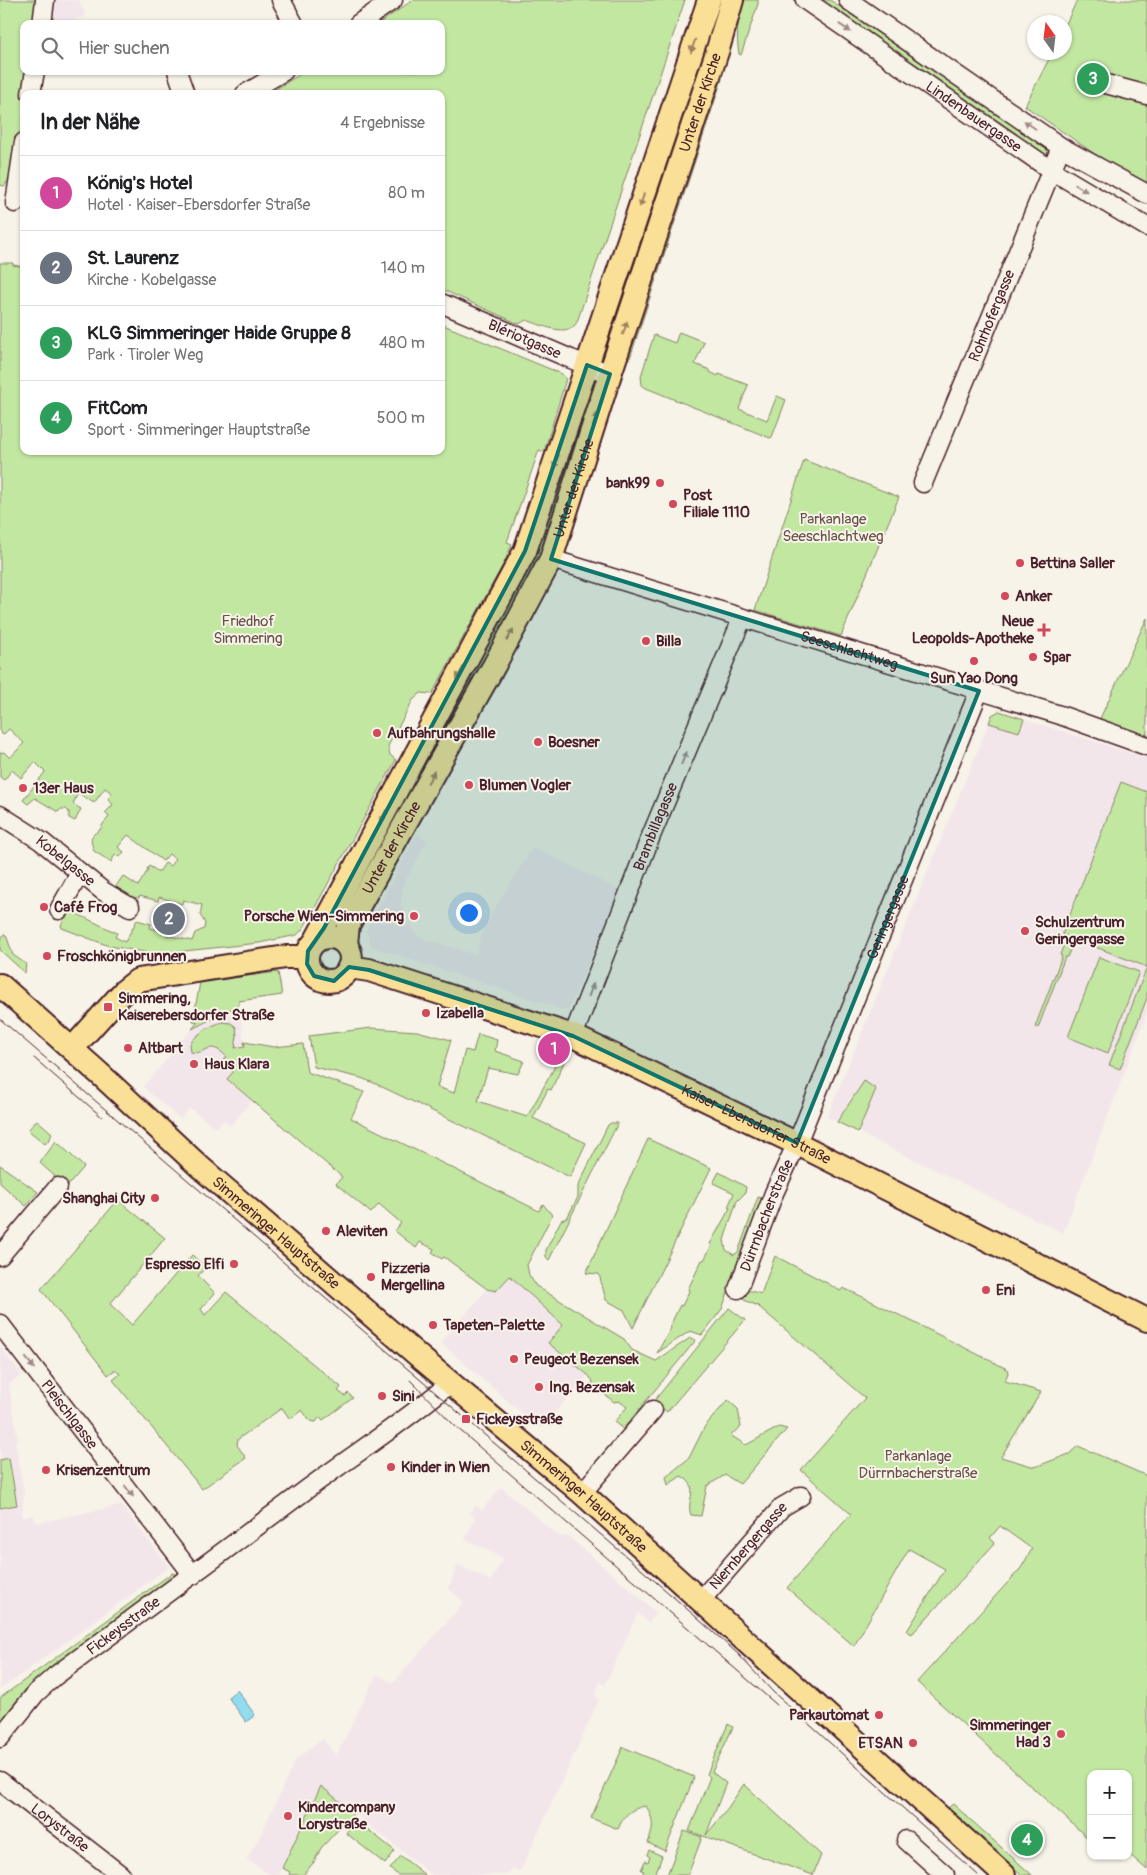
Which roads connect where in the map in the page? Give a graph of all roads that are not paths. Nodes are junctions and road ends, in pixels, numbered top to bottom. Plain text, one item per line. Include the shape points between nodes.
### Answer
1 (46, 0) edge
2 (281, 0) edge
3 (393, 0) edge
4 (709, 0) edge
5 (732, 0) edge
6 (805, 0) edge
7 (848, 0) edge
8 (43, 20) edge
9 (292, 20) edge
10 (364, 20) edge
11 (34, 75) edge
12 (178, 75) edge
13 (277, 75) edge
14 (1106, 84) dead end
15 (32, 90) edge
16 (184, 90) edge
17 (252, 90) edge
18 (1147, 95) edge
19 (1061, 147) junction
20 (20, 164) edge
21 (1051, 170) junction
22 (1147, 194) edge
23 (13, 203) edge
24 (1147, 227) edge
25 (445, 305) edge
26 (587, 365) junction
27 (610, 374) junction
28 (923, 483) dead end
29 (551, 559) junction
30 (742, 619) junction
31 (979, 691) junction
32 (1147, 746) edge
33 (0, 815) edge
34 (80, 873) junction
35 (130, 907) dead end
36 (60, 910) dead end
37 (346, 944) junction
38 (311, 949) junction
39 (350, 967) junction
40 (0, 985) edge
41 (573, 1036) junction
42 (72, 1049) junction
43 (797, 1143) junction
44 (58, 1187) dead end
45 (0, 1256) edge
46 (738, 1289) dead end
47 (1147, 1320) edge
48 (0, 1324) edge
49 (450, 1383) junction
50 (653, 1410) dead end
51 (582, 1493) junction
52 (801, 1496) dead end
53 (194, 1575) junction
54 (701, 1600) junction
55 (0, 1738) edge
56 (0, 1781) edge
57 (906, 1840) dead end
58 (121, 1875) edge
59 (945, 1875) edge
60 (1004, 1875) edge

1 - 8 street
2 - 9 street
3 - 10 street
4 -> 26 main road, Unter der Kirche
27 -> 5 main road, Unter der Kirche
6 -> 21 street, Lindenbauergasse
19 -> 7 street, Lindenbauergasse
11 - 15 street
12 - 16 street
13 - 17 street
14 - 18 street
19 - 21 street, Rohrhofergasse
19 - 22 street, Lindenbauergasse
20 - 23 street
21 -> 24 street, Lindenbauergasse
21 - 28 street, Rohrhofergasse
25 - 26 street, Blériotgasse
26 - 27 street, Blériotgasse
26 -> 38 main road, Unter der Kirche via 525,551
29 -> 27 main road, Unter der Kirche
29 - 30 street, Seeschlachtweg
37 -> 29 main road, Unter der Kirche via 348,925
30 - 31 street, Seeschlachtweg
41 -> 30 street, Brambillagasse via 651,836
31 - 32 street, Seeschlachtweg
31 - 43 street, Geringergasse
33 - 34 street, Kobelgasse via 41,841
34 - 35 street, Kobelgasse
34 - 36 street
37 - 38 main road via 335,937 322,937
37 - 39 main road via 351,955
38 - 39 main road via 307,964 314,976 327,981 340,978
38 - 42 main road via 286,957 138,980 118,996
39 - 41 main road, Kaiser-Ebersdorfer Straße via 369,970
40 - 42 main road, Simmeringer Hauptstraße
41 - 43 main road, Kaiser-Ebersdorfer Straße
42 - 49 main road, Simmeringer Hauptstraße via 200,1167
43 - 46 street, Dürrnbacherstraße via 774,1193
43 - 47 main road, Kaiser-Ebersdorfer Straße
44 - 45 street
48 -> 53 street, Pleischlgasse
49 - 51 main road, Simmeringer Hauptstraße
49 - 53 street, Fickeysstraße
50 - 51 street
51 - 54 main road, Simmeringer Hauptstraße
52 - 54 street, Niernbergergasse via 782,1507
53 - 55 street, Fickeysstraße via 54,1676
54 - 60 main road, Simmeringer Hauptstraße
56 - 58 street, Lorystraße
57 - 59 street

